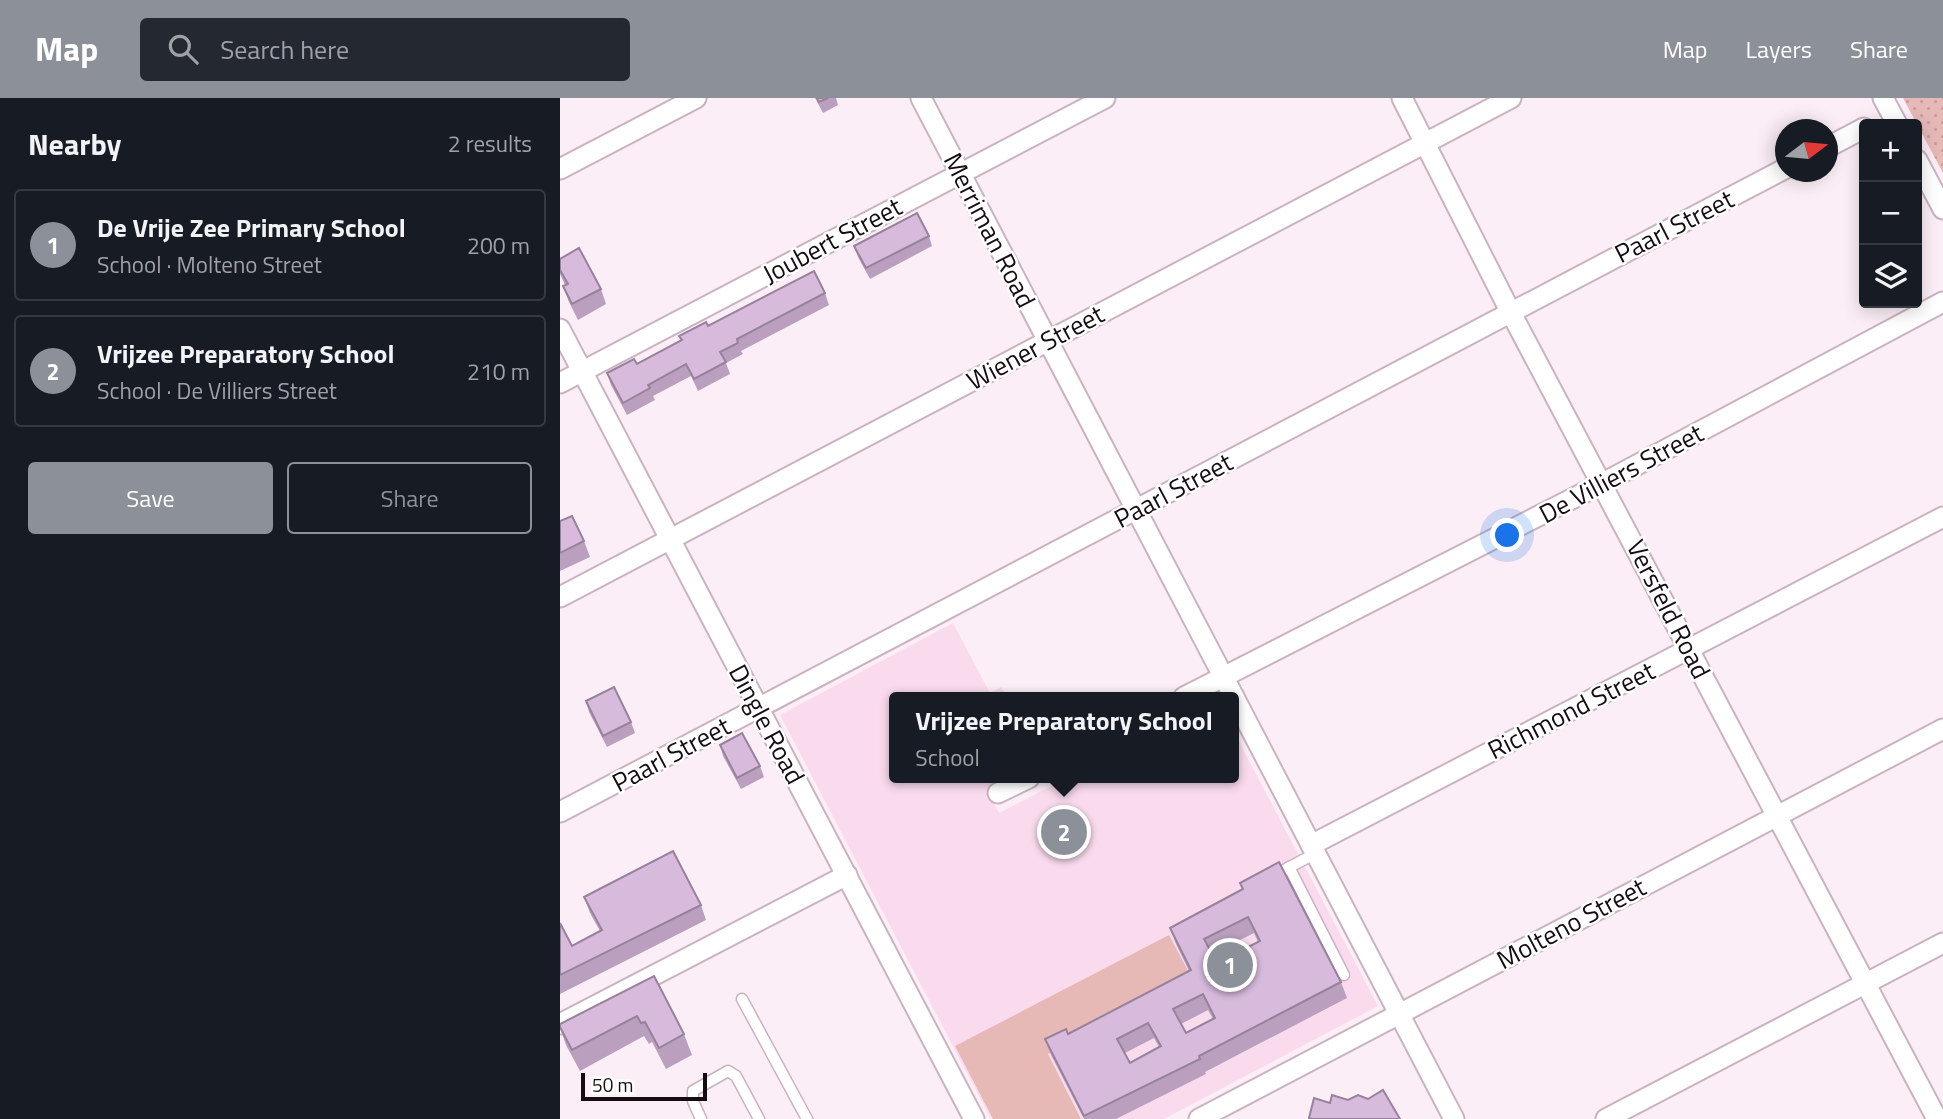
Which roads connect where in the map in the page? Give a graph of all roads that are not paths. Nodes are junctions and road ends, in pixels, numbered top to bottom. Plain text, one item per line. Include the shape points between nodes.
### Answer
1 (696, 98) edge
2 (921, 98) edge
3 (1105, 98) edge
4 (1402, 98) edge
5 (1511, 98) edge
6 (1859, 131) edge
7 (1838, 142) edge
8 (1425, 143) junction
9 (560, 169) edge
10 (1922, 169) edge
11 (961, 173) junction
12 (1775, 175) edge
13 (1943, 209) edge
14 (1943, 302) edge
15 (1510, 311) junction
16 (560, 329) edge
17 (1047, 341) junction
18 (582, 372) junction
19 (560, 383) edge
20 (1603, 482) junction
21 (1137, 509) junction
22 (1943, 517) edge
23 (670, 540) junction
24 (560, 597) edge
25 (1689, 649) junction
26 (1223, 677) junction
27 (1194, 692) edge
28 (1231, 692) edge
29 (758, 707) junction
30 (1239, 707) edge
31 (1943, 729) edge
32 (1019, 783) edge
33 (999, 793) dead end
34 (560, 812) edge
35 (1777, 816) junction
36 (1313, 849) junction
37 (1289, 867) junction
38 (847, 875) junction
39 (1258, 883) edge
40 (1943, 943) edge
41 (1344, 975) dead end
42 (1866, 983) junction
43 (742, 999) dead end
44 (1399, 1013) junction
45 (560, 1024) edge
46 (701, 1119) edge
47 (759, 1119) edge
48 (807, 1119) edge
49 (974, 1119) edge
50 (1199, 1119) edge
51 (1454, 1119) edge
52 (1606, 1119) edge
53 (1937, 1119) edge

1 - 9 street
2 - 11 street, Merriman Road
3 - 11 street, Joubert Street
4 - 8 street, Versfeld Road
5 - 8 street, Wiener Street
6 - 7 street
8 - 15 street, Versfeld Road
8 - 17 street, Wiener Street
10 - 13 street
11 - 17 street, Merriman Road
11 - 18 street, Joubert Street
12 - 15 street, Paarl Street
14 - 20 street, De Villiers Street
15 - 20 street, Versfeld Road
15 - 21 street, Paarl Street
16 - 18 street, Dingle Road
17 - 21 street, Merriman Road
17 - 23 street, Wiener Street
18 - 19 street, Joubert Street
18 - 23 street, Dingle Road
20 - 25 street, Versfeld Road
20 - 26 street, De Villiers Street
21 - 26 street, Merriman Road
21 - 29 street, Paarl Street
22 - 25 street, Richmond Street
23 - 24 street, Wiener Street
23 - 29 street, Dingle Road
25 - 35 street, Versfeld Road
25 - 36 street, Richmond Street
26 - 27 street, De Villiers Street
26 - 28 street, Merriman Road
29 - 34 street, Paarl Street
29 - 38 street, Dingle Road
30 - 36 street, Merriman Road
31 - 35 street, Molteno Street
32 - 33 street
35 - 42 street, Versfeld Road
35 - 44 street, Molteno Street
36 - 37 lane
36 - 44 street, Merriman Road
37 - 39 lane
37 - 41 lane
38 - 45 street
38 - 49 street, Dingle Road
40 - 42 street
42 - 52 street
42 - 53 street, Versfeld Road
43 - 48 lane
44 - 50 street, Molteno Street
44 - 51 street, Merriman Road
46 - 47 lane via 693,1091 728,1071 736,1076

